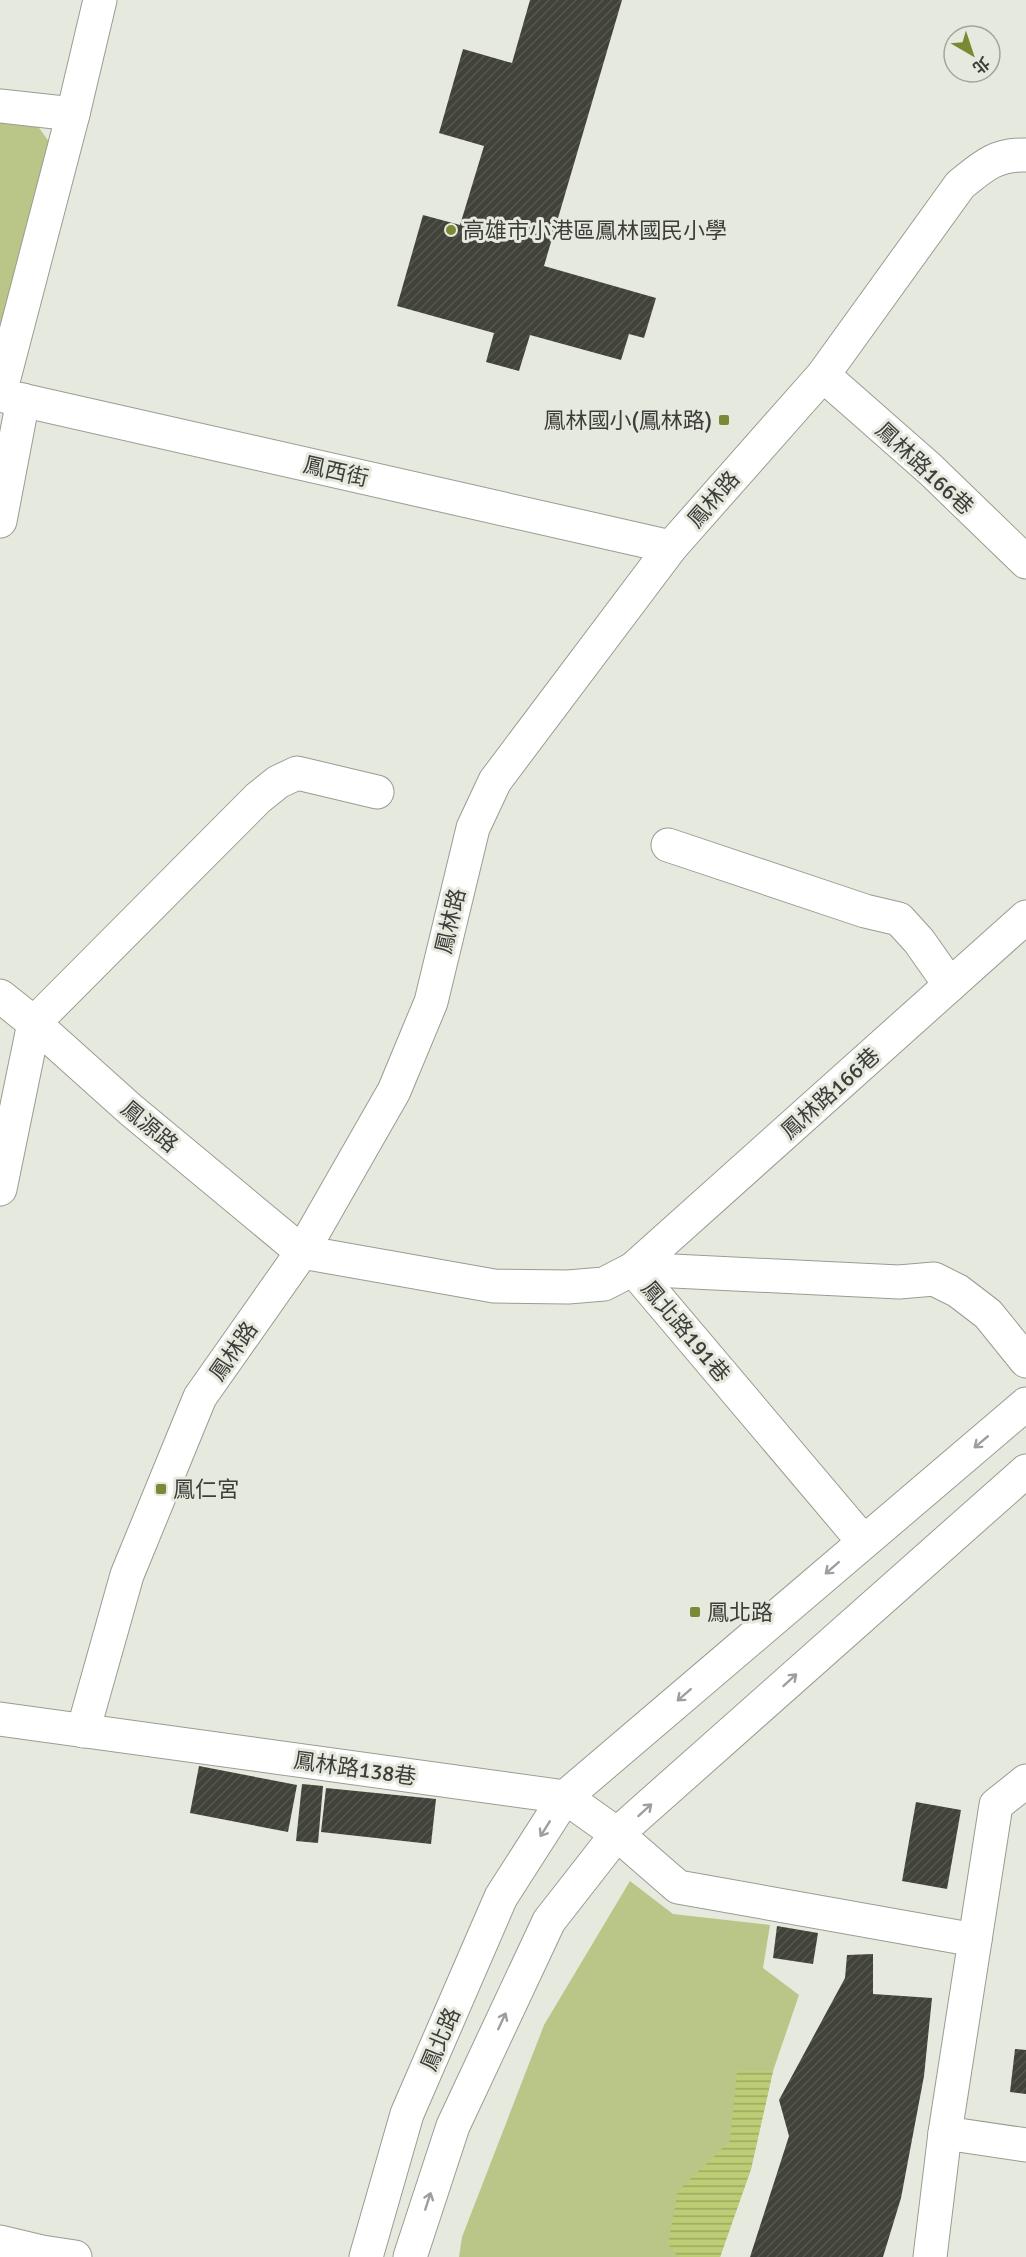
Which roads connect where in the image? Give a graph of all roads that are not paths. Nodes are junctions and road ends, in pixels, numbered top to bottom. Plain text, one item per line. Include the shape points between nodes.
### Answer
1 (100, 0) edge
2 (0, 106) edge
3 (73, 114) junction
4 (1026, 155) edge
5 (823, 375) junction
6 (8, 396) edge
7 (0, 521) edge
8 (671, 547) junction
9 (1026, 562) edge
10 (376, 792) dead end
11 (668, 845) dead end
12 (1026, 917) edge
13 (950, 985) junction
14 (0, 996) edge
15 (34, 1023) junction
16 (0, 1189) edge
17 (302, 1252) junction
18 (633, 1269) junction
19 (1026, 1361) edge
20 (1026, 1404) edge
21 (1026, 1471) edge
22 (863, 1541) junction
23 (0, 1719) edge
24 (82, 1731) junction
25 (1026, 1781) edge
26 (565, 1797) junction
27 (617, 1834) junction
28 (975, 1940) junction
29 (945, 2133) junction
30 (1026, 2145) edge
31 (0, 2242) edge
32 (75, 2257) edge
33 (366, 2257) edge
34 (410, 2257) edge
35 (930, 2257) edge

1 - 3 street
2 - 3 street
3 - 6 street
4 - 5 street, 鳳林路 via 1010,154 987,163 960,185
5 - 8 street, 鳳林路
5 - 9 street, 鳳林路166巷 via 931,470
6 - 7 street
6 - 8 street, 鳳西街
8 - 17 street, 鳳林路 via 495,781 473,828 431,1002 394,1091
10 - 15 street via 297,774 278,782
11 - 13 street via 899,919
12 - 13 street, 鳳林路166巷
13 - 18 street, 鳳林路166巷
14 - 15 street, 鳳源路
15 - 16 street
15 - 17 street, 鳳源路 via 131,1110
17 - 18 street, 鳳北路191巷 via 494,1286 604,1284
17 - 24 street, 鳳林路 via 200,1397 127,1575
18 - 19 street via 899,1282 934,1279 988,1314
18 - 22 street, 鳳北路191巷
20 -> 22 street, 鳳北路
27 -> 21 street
22 -> 26 street, 鳳北路
23 - 24 street
24 - 26 street, 鳳林路138巷
25 - 28 street via 996,1805
26 - 27 street, 鳳林路138巷
26 -> 33 street, 鳳北路 via 501,1897 407,2114
27 - 28 street, 鳳林路138巷 via 678,1887
34 -> 27 street via 453,2126 549,1921
28 - 29 street
29 - 30 street
29 - 35 street
31 - 32 street

